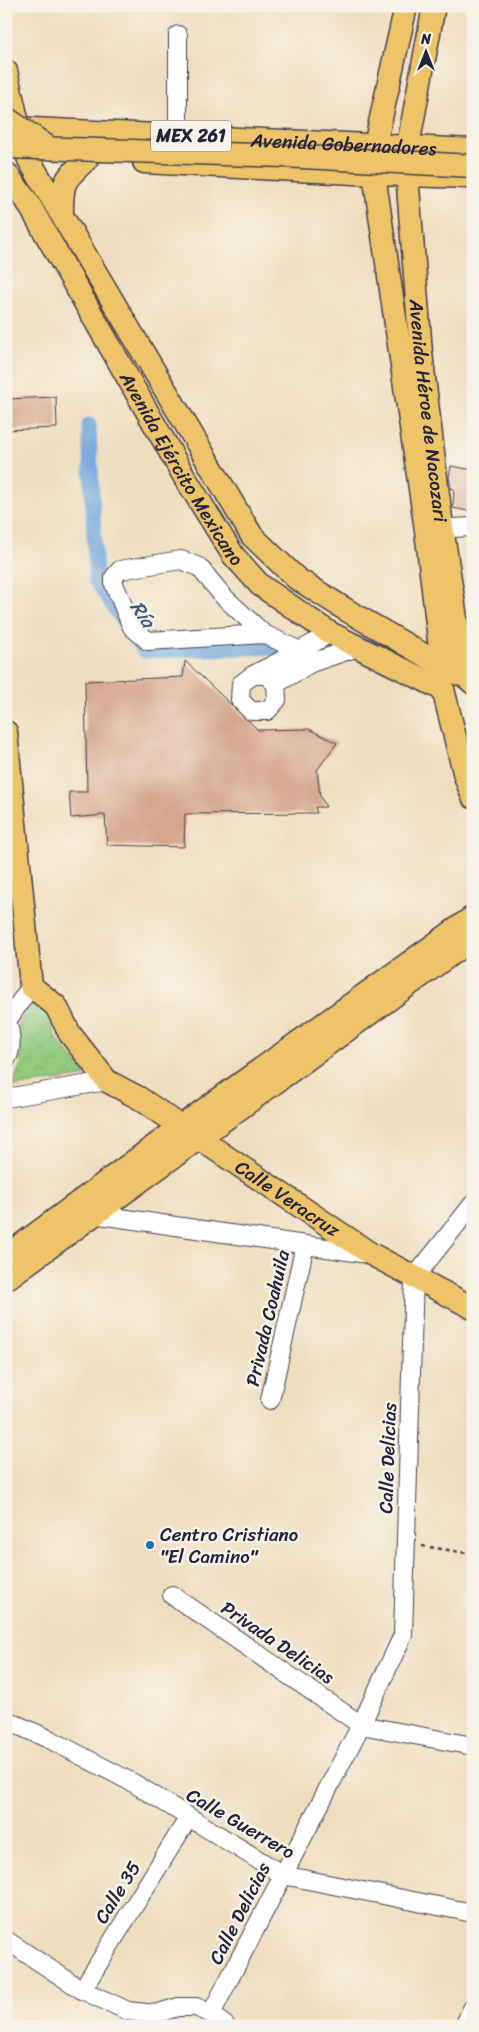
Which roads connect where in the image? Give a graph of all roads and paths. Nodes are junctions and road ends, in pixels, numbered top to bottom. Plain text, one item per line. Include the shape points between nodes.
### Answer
1 (406, 6) edge
2 (434, 6) edge
3 (178, 36) dead end
4 (6, 71) edge
5 (9, 133) edge
6 (178, 136) junction
7 (473, 140) edge
8 (409, 141) junction
9 (375, 145) junction
10 (473, 150) edge
11 (87, 159) junction
12 (6, 160) edge
13 (29, 160) junction
14 (473, 166) edge
15 (6, 173) edge
16 (374, 174) junction
17 (407, 174) junction
18 (473, 177) edge
19 (62, 213) junction
20 (473, 527) edge
21 (434, 528) junction
22 (330, 633) junction
23 (264, 634) junction
24 (358, 647) junction
25 (305, 657) junction
26 (253, 675) junction
27 (450, 679) edge
28 (276, 684) junction
29 (6, 732) edge
30 (470, 782) edge
31 (9, 785) edge
32 (12, 849) edge
33 (473, 917) edge
34 (473, 938) edge
35 (31, 986) junction
36 (7, 1020) edge
37 (6, 1060) edge
38 (108, 1081) junction
39 (6, 1098) edge
40 (189, 1133) junction
41 (473, 1204) edge
42 (93, 1214) junction
43 (305, 1245) junction
44 (371, 1254) junction
45 (6, 1256) edge
46 (414, 1278) junction
47 (6, 1279) edge
48 (473, 1308) edge
49 (270, 1400) dead end
50 (406, 1544) junction
51 (473, 1554) edge
52 (172, 1595) dead end
53 (6, 1720) edge
54 (360, 1724) junction
55 (473, 1746) edge
56 (189, 1817) junction
57 (283, 1875) junction
58 (473, 1913) edge
59 (6, 1940) edge
60 (82, 1990) junction
61 (473, 2007) edge
62 (211, 2014) junction
63 (154, 2020) edge
64 (226, 2026) edge
65 (464, 2026) edge

1 - 9 main road, Avenida Héroe de Nacozari
2 - 8 main road, Avenida Héroe de Nacozari
3 - 6 street
4 - 5 main road, Avenida Ejército Mexicano
5 - 6 main road, Avenida Gobernadores / MEX 261
5 - 13 main road, Avenida Ejército Mexicano
5 - 14 main road, bridge via 27,134 50,148
6 - 9 main road, Avenida Gobernadores / MEX 261
7 - 8 street
8 - 9 main road, Avenida Gobernadores / MEX 261
8 - 10 main road, Avenida Gobernadores / MEX 261
8 - 17 main road, Avenida Héroe de Nacozari
9 - 16 main road, Avenida Héroe de Nacozari
11 - 13 main road, Avenida Gobernadores / MEX 261
11 - 16 main road, Avenida Gobernadores / MEX 261
11 - 19 main road via 68,176 62,189
12 - 13 main road, Avenida Gobernadores / MEX 261
13 - 19 main road, Avenida Ejército Mexicano
15 - 22 main road, Avenida Ejército Mexicano via 27,201 184,476 233,555 260,585
16 - 17 main road, Avenida Gobernadores / MEX 261
16 - 21 main road, Avenida Héroe de Nacozari
17 - 18 main road, Avenida Gobernadores / MEX 261
17 - 21 main road, Avenida Héroe de Nacozari
19 - 27 main road, Avenida Ejército Mexicano via 252,536 296,578
20 - 21 street
21 - 27 main road, Avenida Héroe de Nacozari
22 - 24 main road, Avenida Ejército Mexicano
22 - 25 street
23 - 23 street via 224,597 199,567 181,560 120,570 114,577 132,627 148,641
23 - 25 street
24 - 25 street
24 - 27 main road, Avenida Ejército Mexicano
25 - 26 street
25 - 28 street
26 - 28 street via 266,675
26 - 28 street via 241,684 240,700 251,711 267,711 277,700
27 - 30 main road, Avenida Héroe de Nacozari
29 - 31 main road
31 - 32 main road
32 - 35 main road
33 - 40 main road
34 - 40 main road
35 - 36 street
35 - 38 main road via 56,1006 70,1034
36 - 37 street via 11,1031 10,1054
38 - 39 street
38 - 40 main road, Calle Veracruz
40 - 42 main road
40 - 44 main road, Calle Veracruz
40 - 45 main road
41 - 46 street
42 - 43 street
42 - 47 main road
43 - 44 street
43 - 49 street, Privada Coahuila
44 - 46 main road, Calle Veracruz
46 - 48 main road, Calle Veracruz
46 - 50 street, Calle Delicias
50 - 51 path
50 - 54 street, Calle Delicias via 403,1635
52 - 54 street, Privada Delicias
53 - 56 street, Calle Guerrero via 135,1784
54 - 55 street
54 - 57 street, Calle Delicias
56 - 57 street, Calle Guerrero
56 - 60 street, Calle 35
57 - 58 street, Calle Guerrero
57 - 62 street, Calle Delicias
59 - 60 street
60 - 63 street
61 - 65 street
62 - 63 street via 196,2007 178,2007
62 - 64 street

